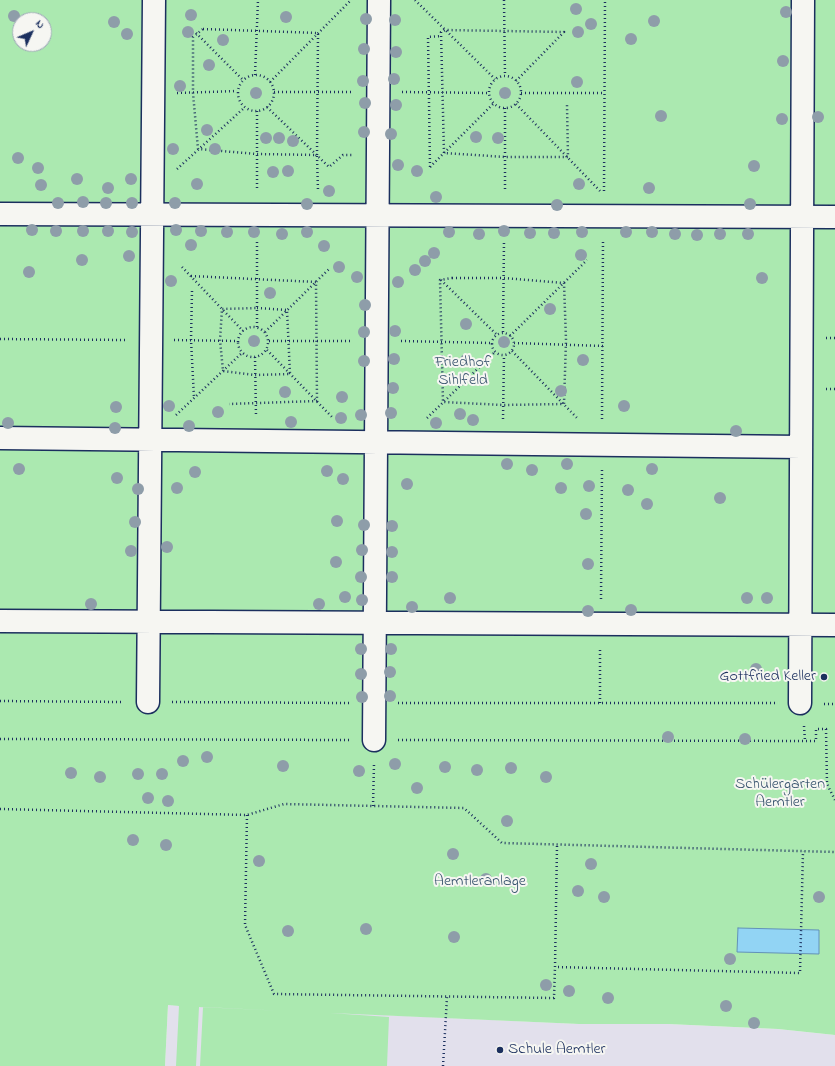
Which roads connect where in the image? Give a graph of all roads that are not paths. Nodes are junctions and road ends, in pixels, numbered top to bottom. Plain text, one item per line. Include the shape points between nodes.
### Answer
1 (154, 0) edge
2 (379, 0) edge
3 (803, 0) edge
4 (0, 214) edge
5 (152, 214) junction
6 (378, 215) junction
7 (802, 216) junction
8 (835, 216) edge
9 (0, 438) edge
10 (150, 440) junction
11 (366, 442) junction
12 (801, 447) junction
13 (0, 620) edge
14 (148, 621) junction
15 (375, 622) junction
16 (800, 625) junction
17 (835, 625) edge
18 (148, 702) dead end
19 (800, 703) dead end
20 (374, 740) road end

1 - 5 lane
2 - 6 lane
3 - 7 lane
4 - 5 lane
5 - 6 lane
5 - 10 lane
6 - 7 lane
6 - 11 lane
7 - 8 lane
7 - 12 lane
9 - 10 lane
10 - 11 lane
10 - 14 lane
11 - 12 lane
11 - 15 lane
12 - 16 lane
13 - 14 lane
14 - 15 lane
14 - 18 lane
15 - 16 lane
15 - 20 lane
16 - 17 lane
16 - 19 lane

